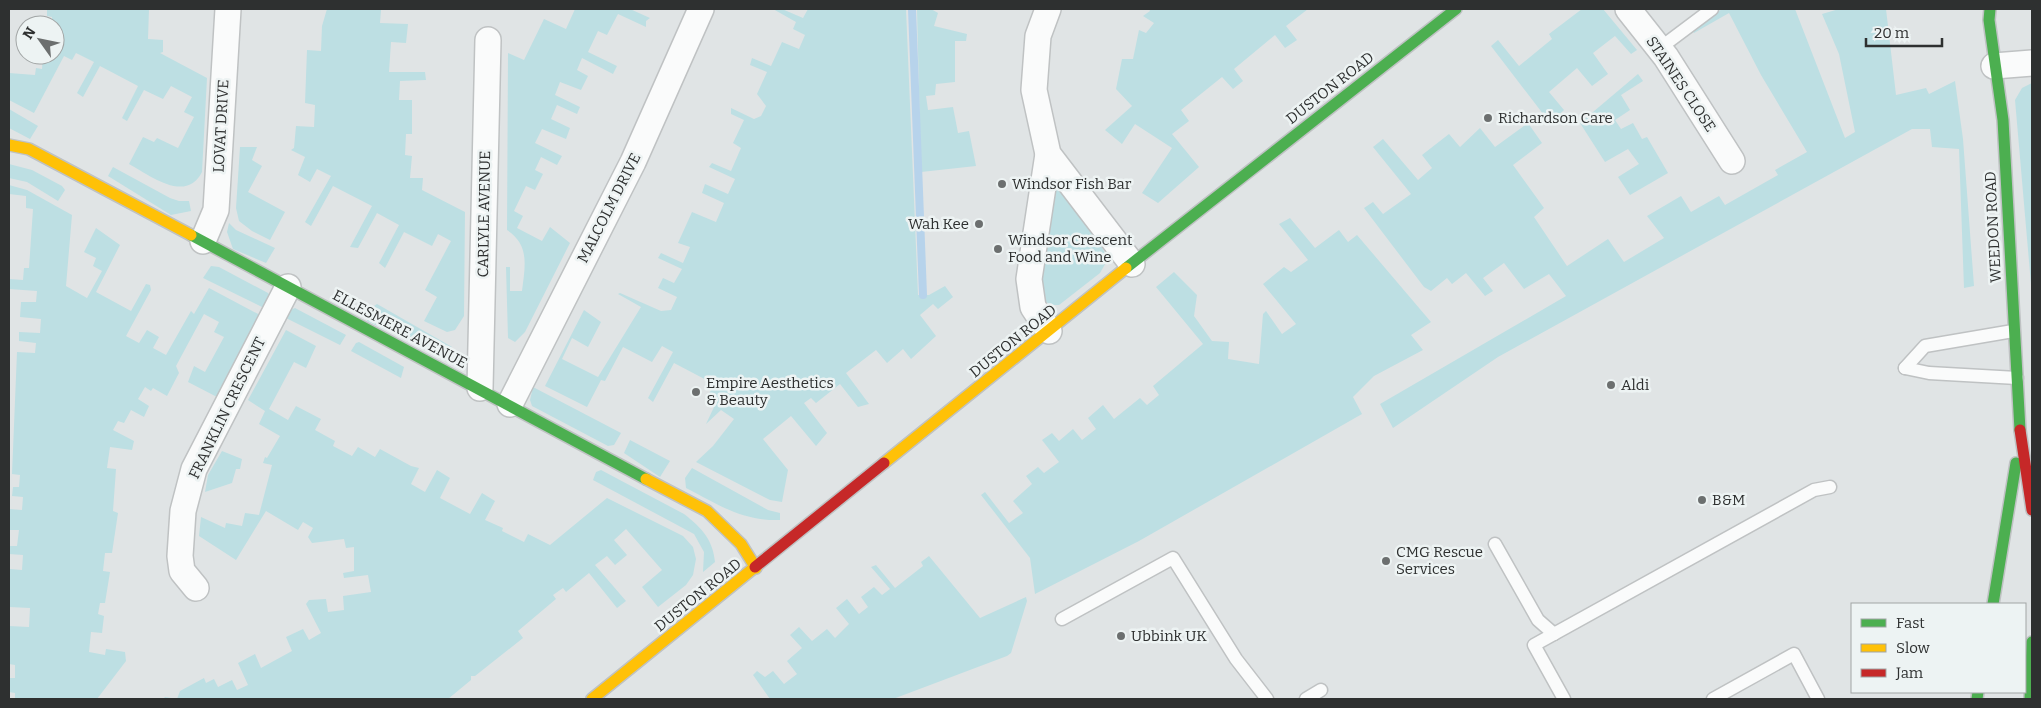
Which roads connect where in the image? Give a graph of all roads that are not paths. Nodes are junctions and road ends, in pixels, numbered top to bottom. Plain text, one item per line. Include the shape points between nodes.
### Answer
1 (228, 9) edge
2 (700, 9) edge
3 (1048, 9) edge
4 (1456, 9) edge
5 (1628, 9) edge
6 (1712, 9) edge
7 (1984, 9) edge
8 (1989, 14) edge
9 (488, 40) dead end
10 (1660, 48) junction
11 (2032, 63) edge
12 (1994, 66) junction
13 (9, 145) edge
14 (1048, 154) junction
15 (1732, 161) dead end
16 (203, 241) junction
17 (1132, 264) junction
18 (288, 287) junction
19 (1049, 331) junction
20 (2013, 331) junction
21 (2017, 378) junction
22 (480, 388) junction
23 (510, 404) junction
24 (2020, 433) junction
25 (1830, 487) dead end
26 (2032, 510) edge
27 (1495, 544) dead end
28 (756, 568) junction
29 (196, 588) dead end
30 (1993, 603) edge
31 (1062, 619) dead end
32 (1554, 634) junction
33 (2032, 642) edge
34 (1321, 690) dead end
35 (592, 699) edge
36 (1267, 699) edge
37 (1306, 699) edge
38 (1564, 699) edge
39 (1713, 699) edge
40 (1818, 699) edge
41 (2030, 699) edge

1 - 16 street, LOVAT DRIVE via 216,210
2 - 23 street, MALCOLM DRIVE via 633,162
3 - 14 street via 1038,36 1034,90
4 - 17 street, DUSTON ROAD
5 - 10 street, STAINES CLOSE
6 - 10 lane
7 - 8 street, WEEDON ROAD
8 - 12 street, WEEDON ROAD
9 - 22 street, CARLYLE AVENUE
10 - 15 street, STAINES CLOSE
11 - 12 street
12 - 20 street, WEEDON ROAD via 2002,120
13 - 16 street, ELLESMERE AVENUE via 29,148
14 - 17 street
14 - 19 street via 1029,279 1033,307
16 - 18 street, ELLESMERE AVENUE
17 - 19 street, DUSTON ROAD
18 - 22 street, ELLESMERE AVENUE
18 - 29 street, FRANKLIN CRESCENT via 194,470 183,511 180,556 182,571
19 - 28 street, DUSTON ROAD
20 - 21 street, WEEDON ROAD
20 - 21 lane via 1925,346 1904,368 1929,373
21 - 24 street, WEEDON ROAD
22 - 23 street, ELLESMERE AVENUE
23 - 28 street, ELLESMERE AVENUE via 708,511 741,544
24 - 26 street, WEEDON ROAD
24 - 30 street, WEEDON ROAD via 2008,529
25 - 32 lane via 1814,490
27 - 32 lane via 1538,620
28 - 35 street, DUSTON ROAD
31 - 36 lane via 1173,558 1236,659
32 - 38 lane via 1534,645
33 - 41 street
34 - 37 lane
39 - 40 lane via 1794,654

